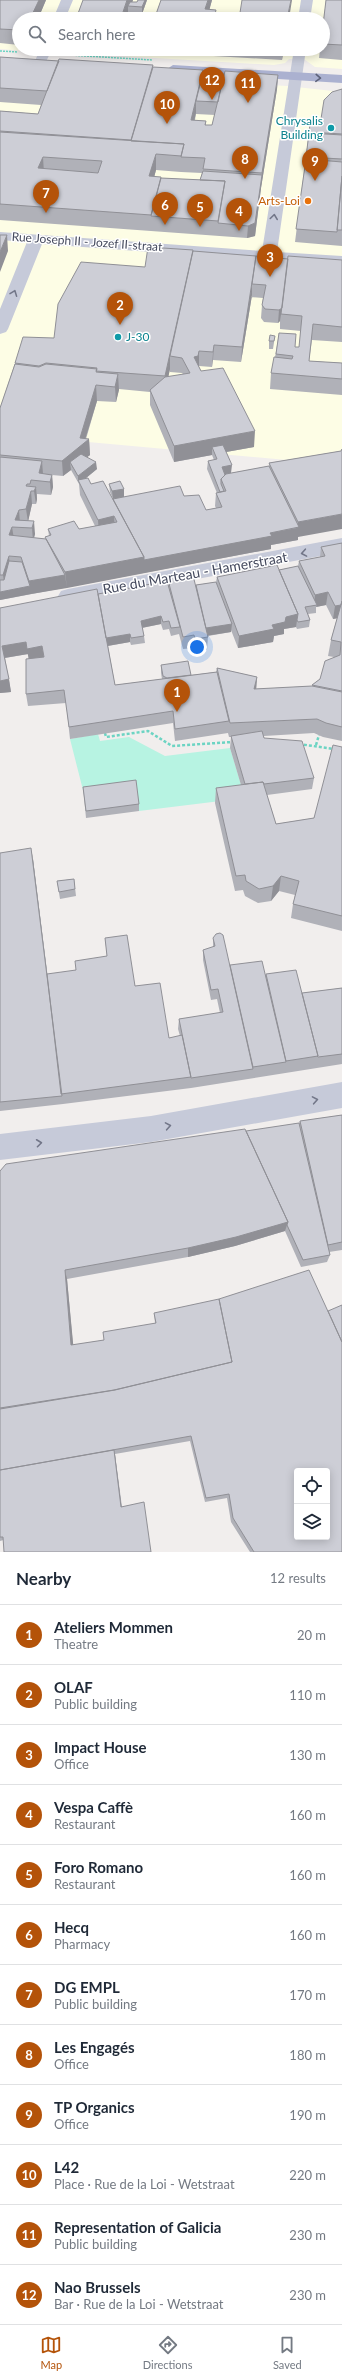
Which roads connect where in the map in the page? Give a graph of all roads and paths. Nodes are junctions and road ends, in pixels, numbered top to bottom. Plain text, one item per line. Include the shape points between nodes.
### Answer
1 (67, 0) edge
2 (307, 0) edge
3 (62, 12) edge
4 (305, 12) edge
5 (43, 56) edge
6 (299, 56) edge
7 (27, 61) edge
8 (41, 61) junction
9 (57, 62) edge
10 (160, 68) edge
11 (295, 76) junction
12 (342, 79) edge
13 (286, 134) junction
14 (319, 136) edge
15 (0, 236) edge
16 (36, 239) junction
17 (268, 256) junction
18 (342, 262) edge
19 (0, 329) edge
20 (342, 545) edge
21 (53, 599) edge
22 (105, 733) edge
23 (319, 735) edge
24 (236, 742) edge
25 (294, 743) edge
26 (316, 745) junction
27 (335, 750) edge
28 (342, 1095) edge
29 (0, 1147) edge

1 - 3 street
2 - 4 street
5 - 8 street
6 - 11 street
7 - 8 main road
8 - 9 main road
10 - 11 main road
11 -> 12 main road
11 - 13 street
13 - 14 lane
17 -> 13 street
15 - 16 street, Rue Joseph II - Jozef II-straat
16 - 17 street, Rue Joseph II - Jozef II-straat
19 -> 16 street
17 - 18 street, Rue Joseph II - Jozef II-straat
20 -> 21 street, Rue du Marteau - Hamerstraat
22 - 24 path via 106,737 148,731 172,746
23 - 26 path
25 - 26 path
26 - 27 path
29 -> 28 street via 151,1129

